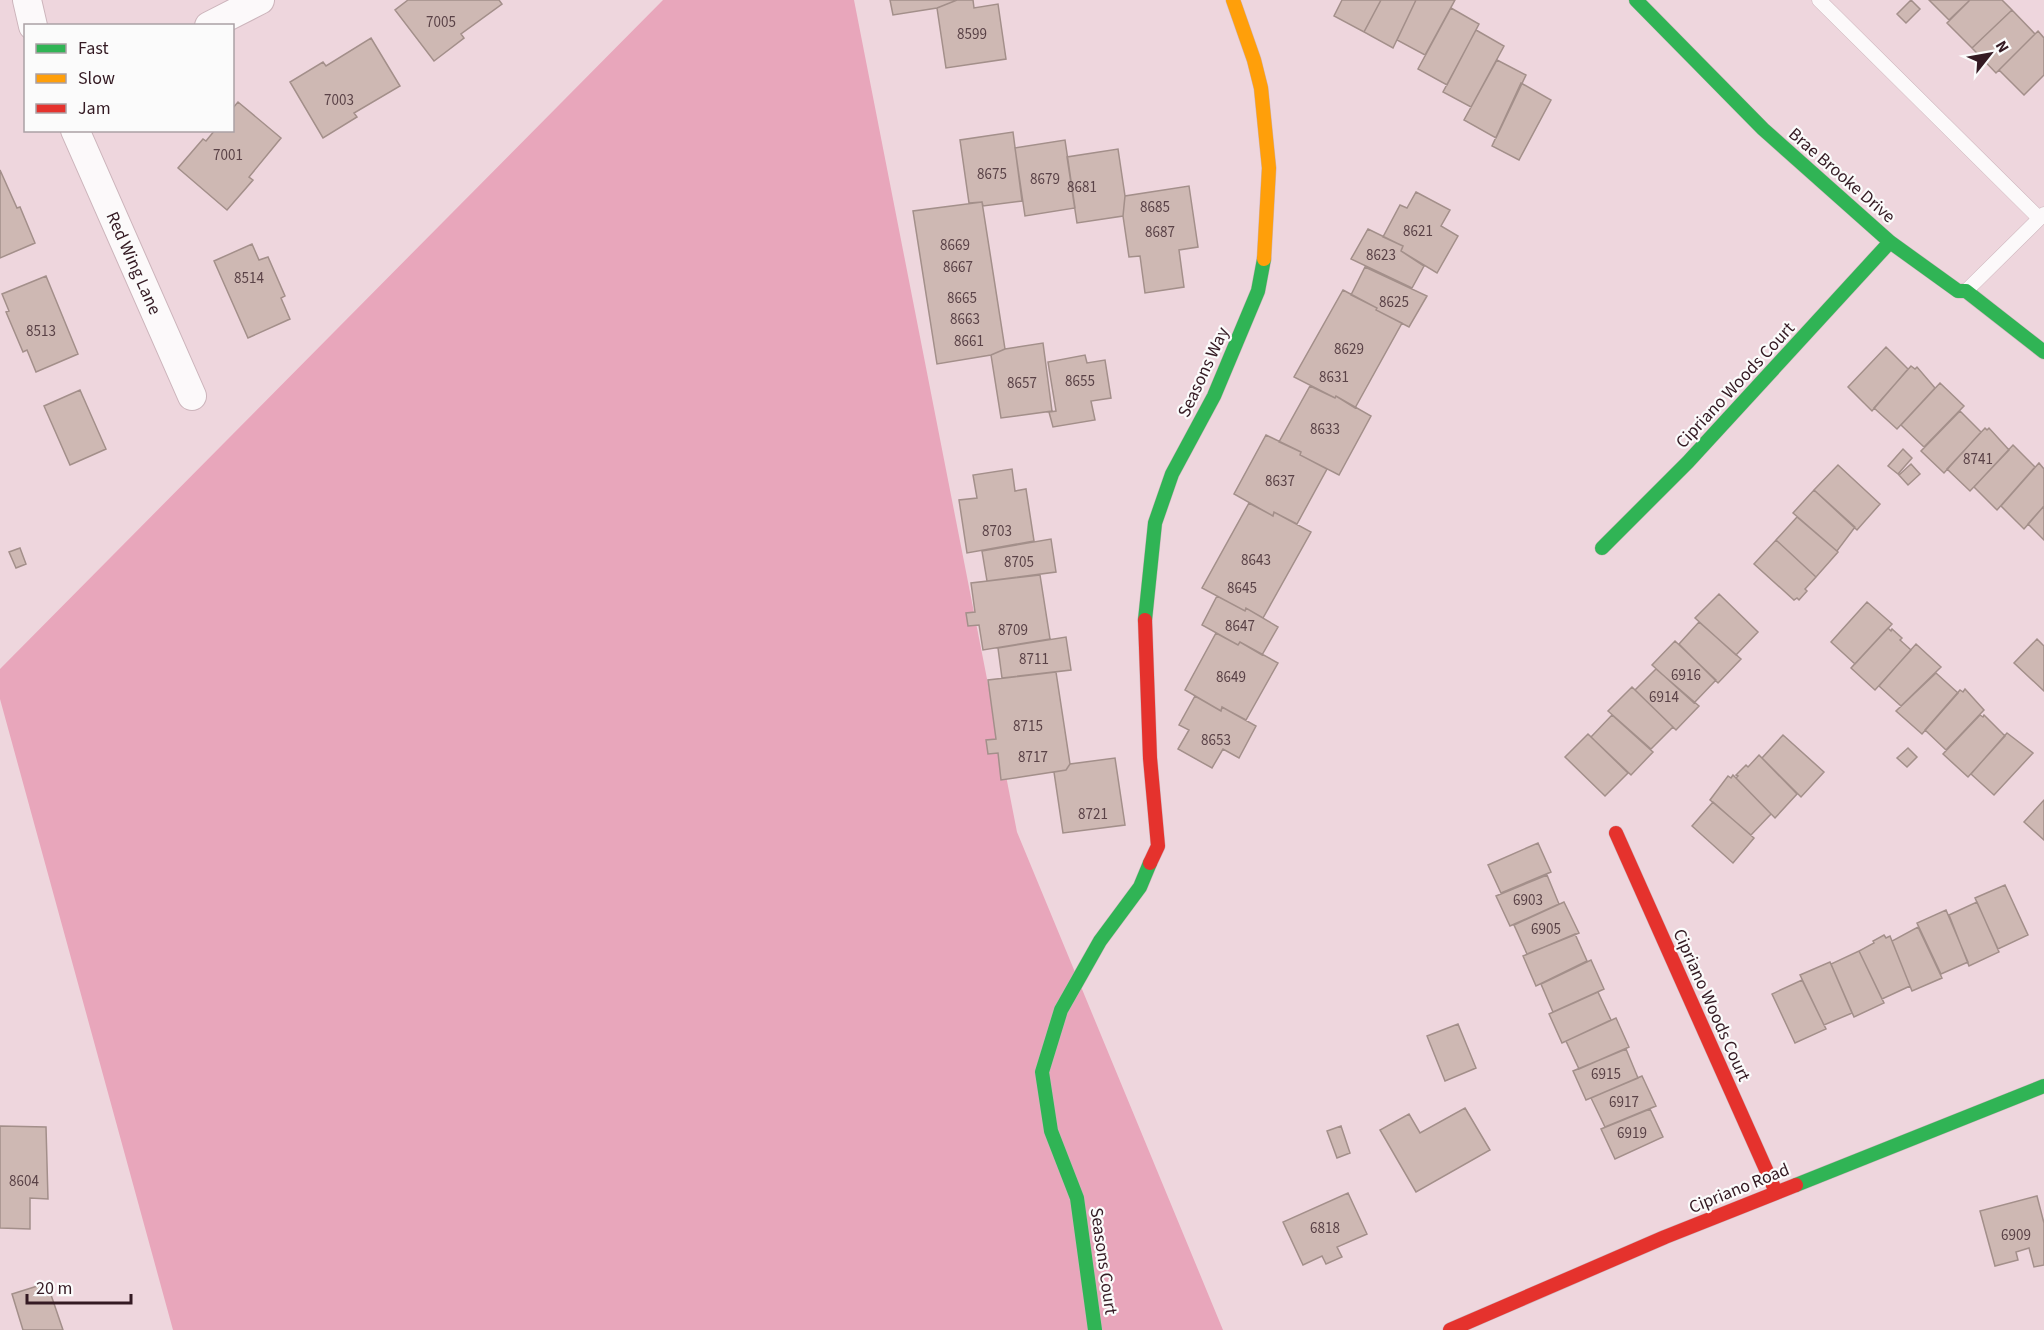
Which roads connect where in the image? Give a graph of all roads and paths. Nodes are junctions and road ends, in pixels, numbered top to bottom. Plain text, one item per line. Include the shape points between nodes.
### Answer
1 (27, 0) edge
2 (260, 0) edge
3 (1233, 0) edge
4 (1636, 0) edge
5 (1819, 0) edge
6 (33, 24) edge
7 (213, 24) edge
8 (76, 132) edge
9 (2042, 216) edge
10 (1890, 242) junction
11 (1966, 291) junction
12 (2044, 352) edge
13 (192, 396) dead end
14 (1602, 548) dead end
15 (1616, 833) dead end
16 (2044, 1086) edge
17 (1776, 1192) junction
18 (1077, 1198) joint
19 (1095, 1330) edge
20 (1450, 1330) edge

1 - 6 street
2 - 7 street
3 - 18 street, Seasons Way via 1261,88 1269,168 1265,254 1258,291 1214,396 1172,474 1155,523 1144,626 1158,846 1140,887 1100,940 1061,1010 1042,1072 1051,1131
4 - 10 street, Brae Brooke Drive via 1763,129
5 - 9 lane
8 - 13 street, Red Wing Lane
9 - 11 lane
10 - 11 street, Brae Brooke Drive via 1958,291
10 - 14 street, Cipriano Woods Court via 1688,462
11 - 12 street, Brae Brooke Drive
15 - 17 street, Cipriano Woods Court
16 - 17 street, Cipriano Road
17 - 20 street, Cipriano Road
18 - 19 street, Seasons Court

